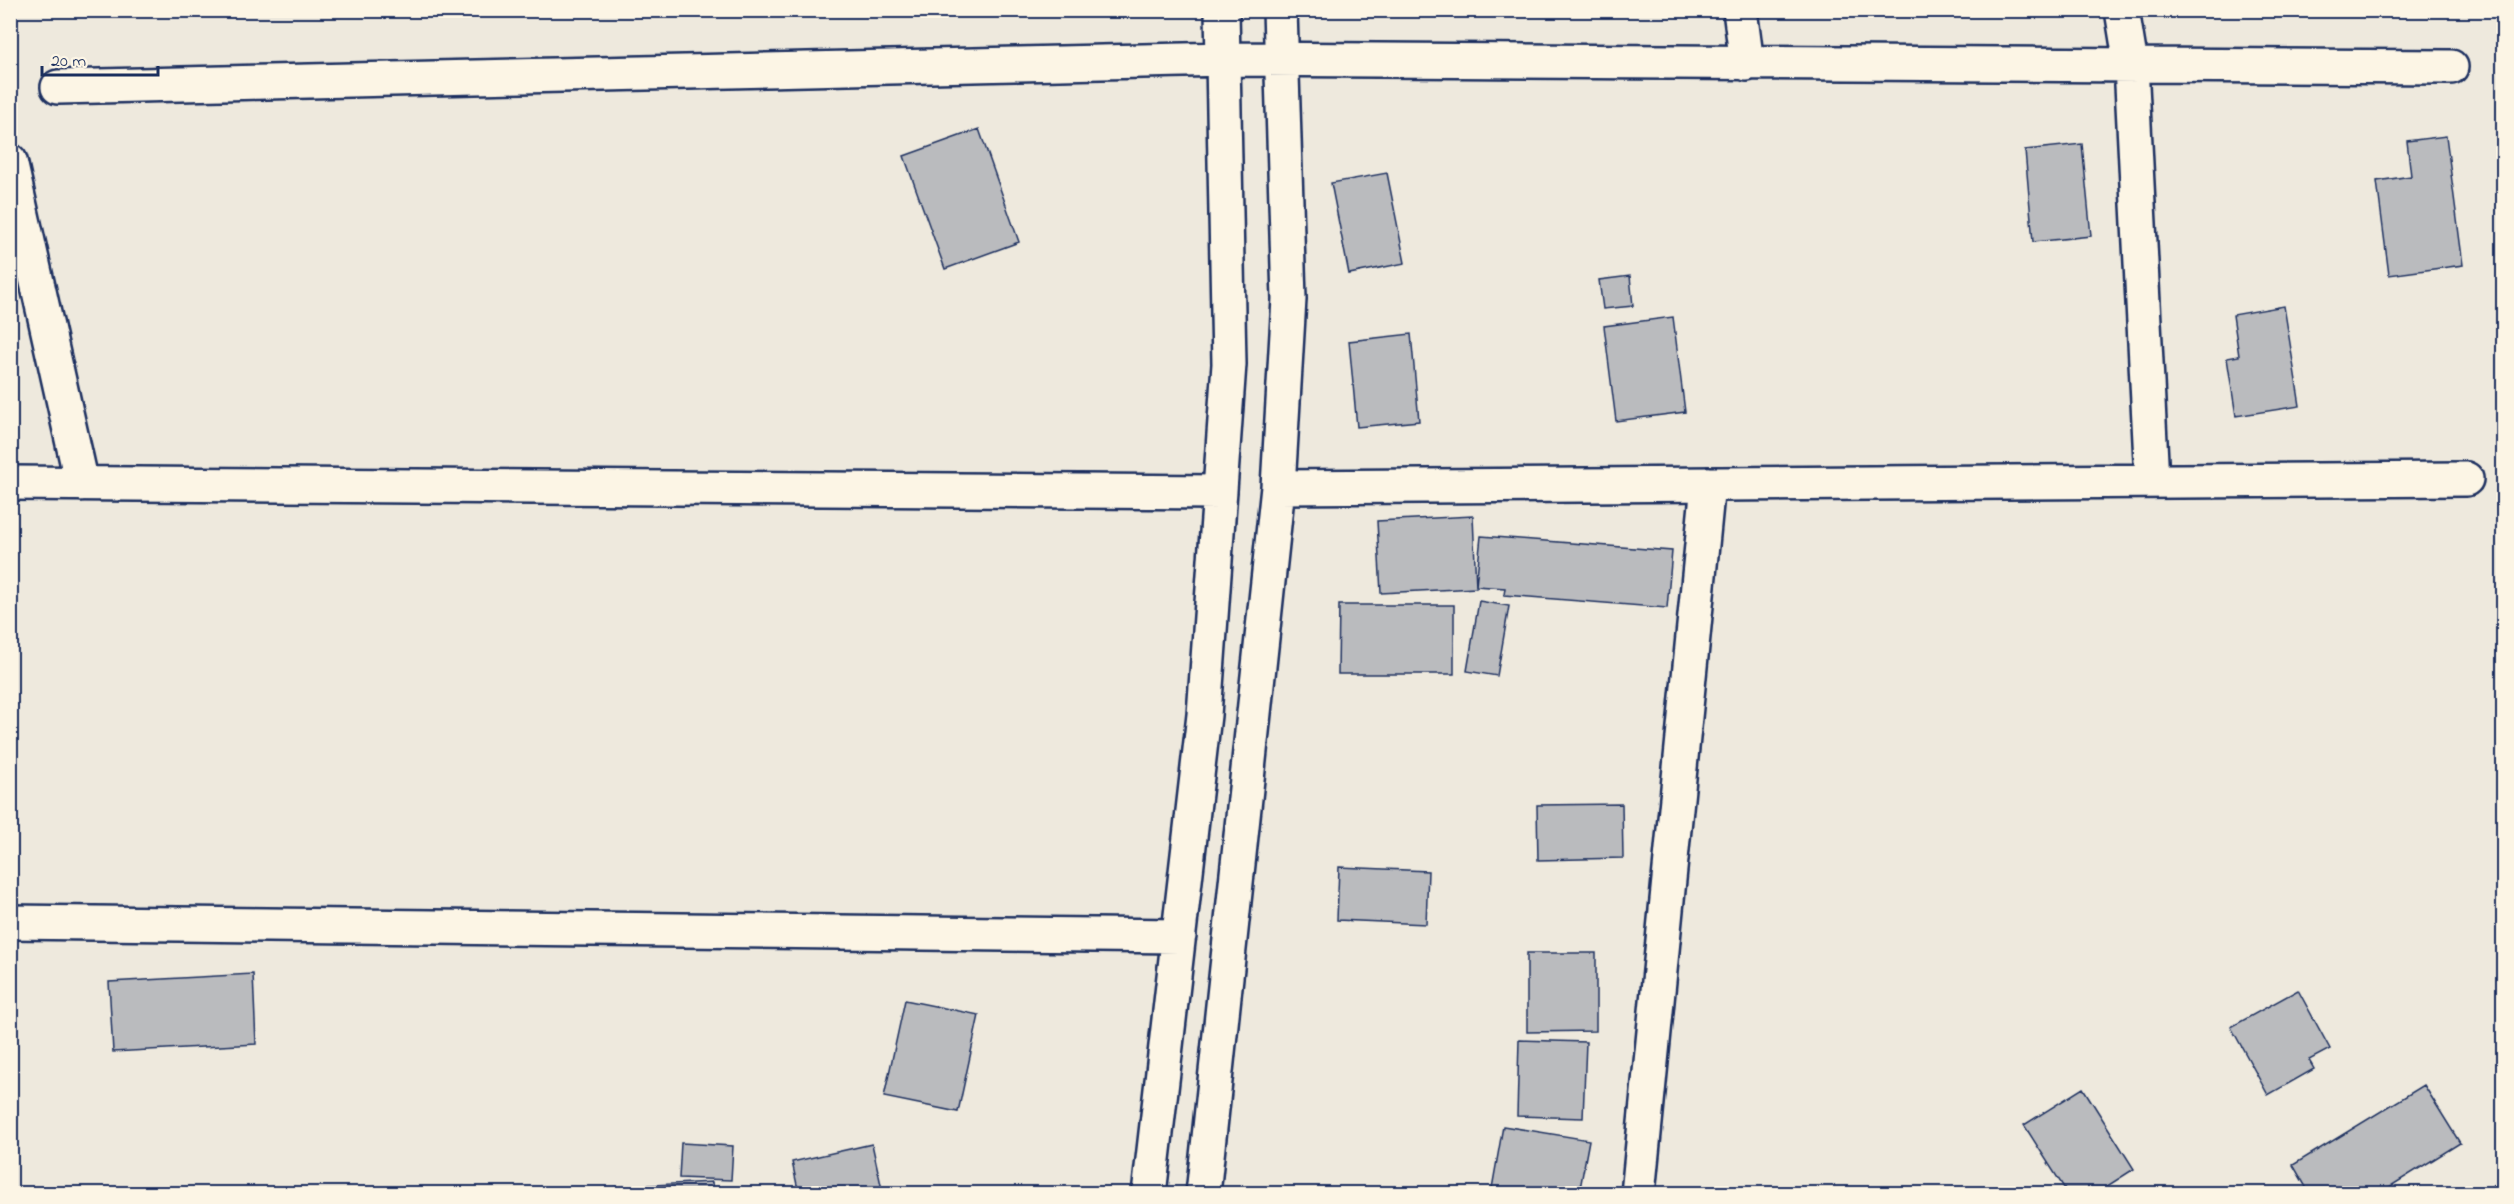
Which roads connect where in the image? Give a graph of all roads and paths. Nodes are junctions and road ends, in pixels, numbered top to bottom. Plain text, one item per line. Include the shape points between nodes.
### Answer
1 (1222, 10) edge
2 (1280, 10) edge
3 (1740, 10) edge
4 (2122, 10) edge
5 (1225, 59) junction
6 (1282, 62) junction
7 (1747, 64) junction
8 (2131, 65) junction
9 (2451, 67) dead end
10 (58, 87) dead end
11 (10, 161) edge
12 (2466, 479) dead end
13 (2152, 481) junction
14 (10, 483) edge
15 (82, 484) junction
16 (1708, 484) junction
17 (1278, 487) junction
18 (1220, 492) junction
19 (1204, 715) junction
20 (1254, 721) junction
21 (10, 922) edge
22 (1179, 936) junction
23 (1149, 1194) edge
24 (1203, 1194) edge
25 (1638, 1194) edge

1 - 5 street
2 - 6 street
3 - 7 street
4 - 8 street
5 - 6 street
5 - 10 street
5 - 18 street via 1229,364
6 - 7 street
6 - 17 street via 1289,299
7 - 8 street
8 - 9 street
8 - 13 street
11 - 15 street
12 - 13 street
13 - 16 street
14 - 15 street
15 - 18 street
16 - 17 street
16 - 25 street
17 - 20 street
18 - 19 street
19 - 20 street
19 - 22 street
20 - 24 street
21 - 22 street
22 - 23 street

